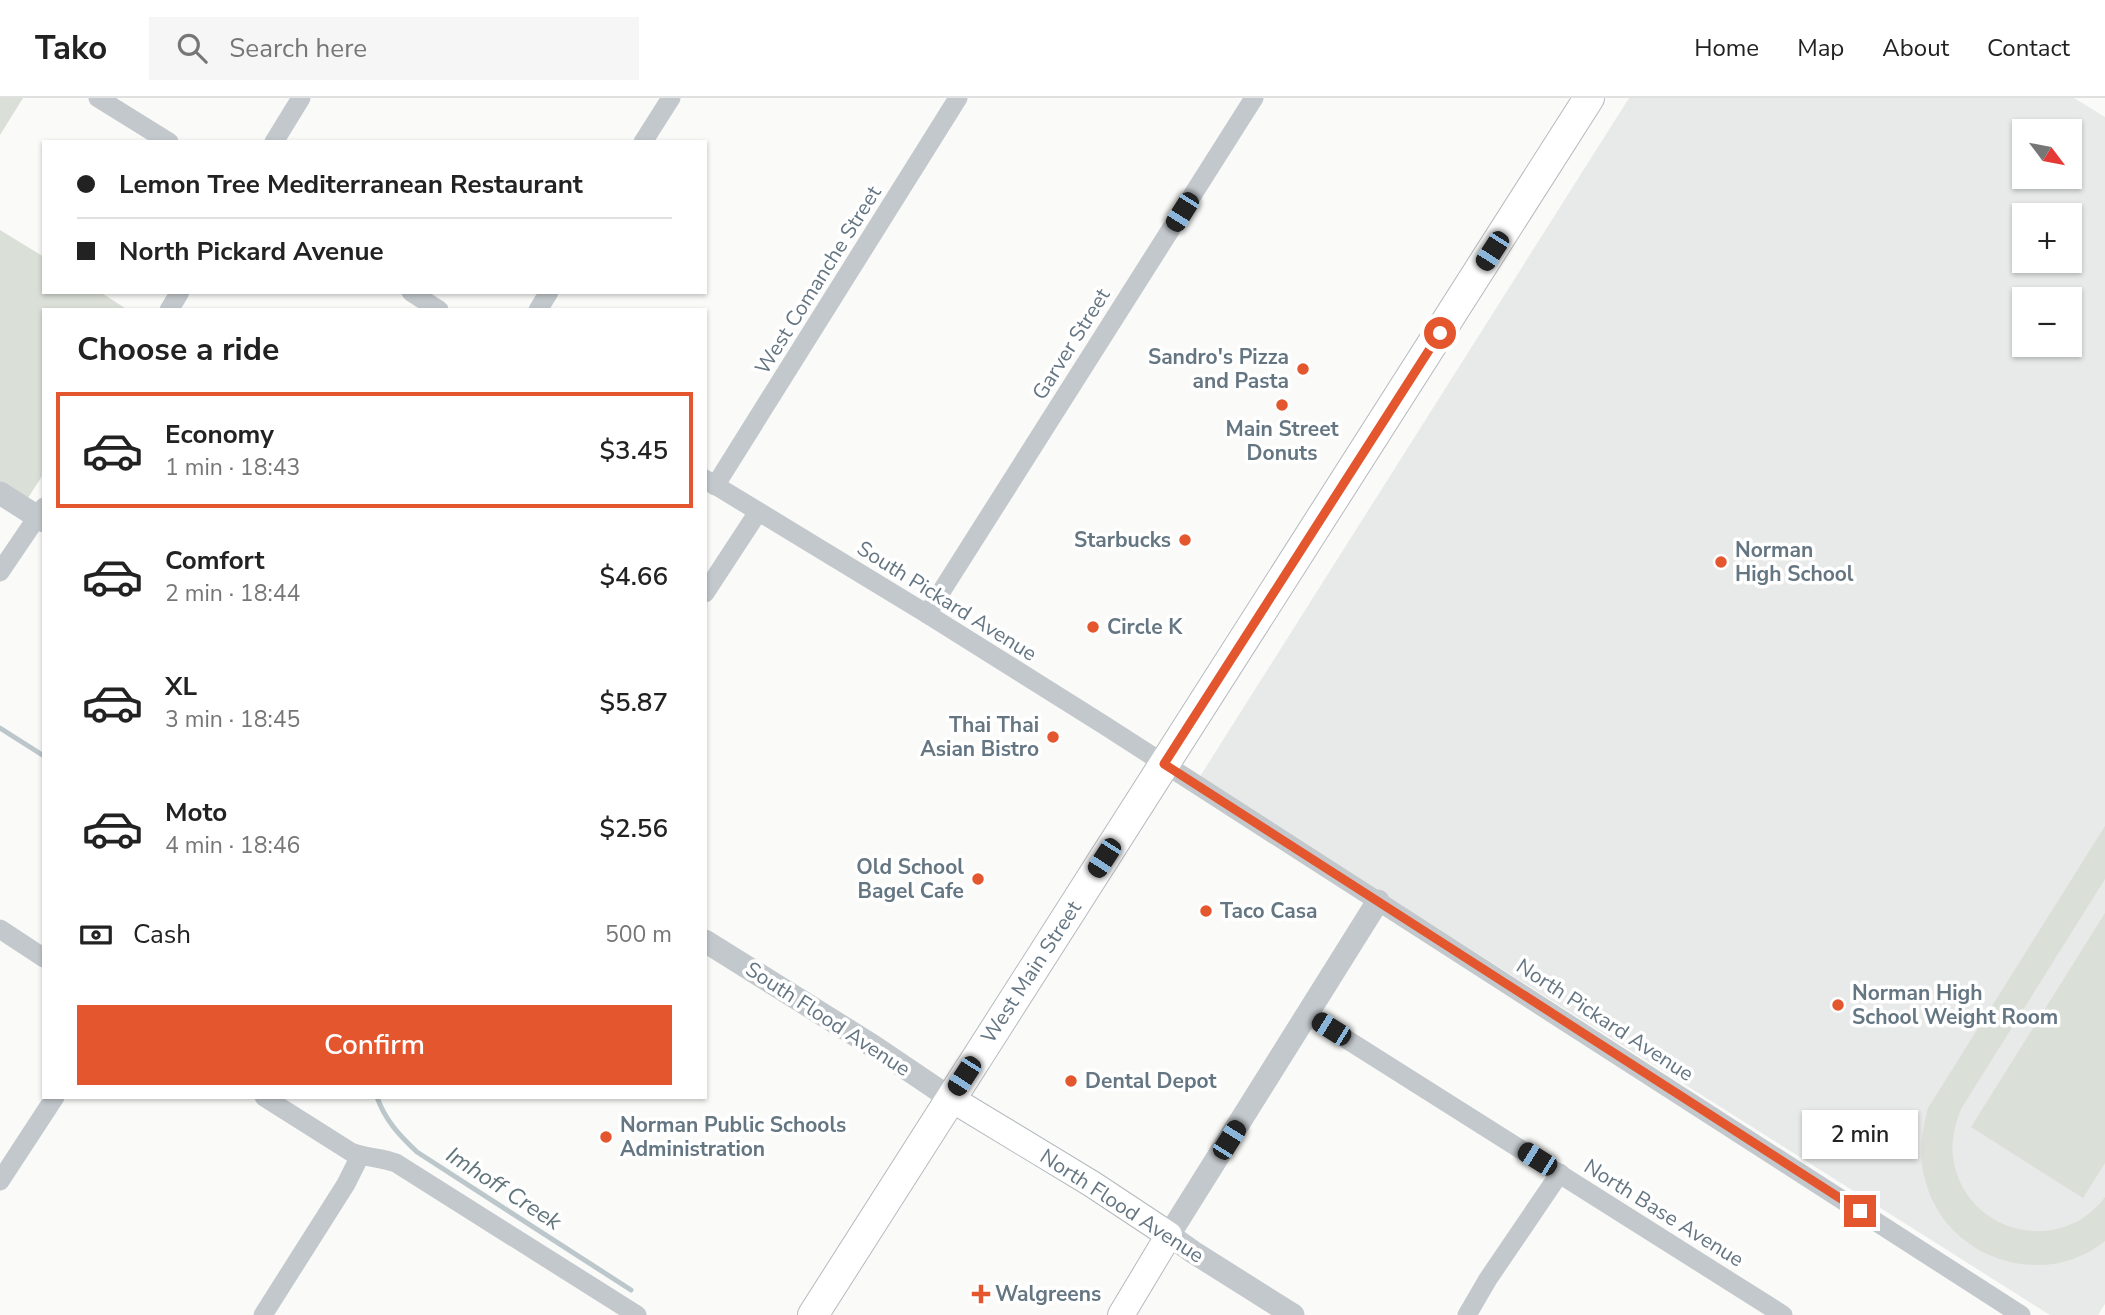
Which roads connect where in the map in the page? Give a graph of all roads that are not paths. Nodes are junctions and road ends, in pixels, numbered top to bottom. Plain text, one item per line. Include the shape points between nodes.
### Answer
1 (98, 98) edge
2 (301, 98) edge
3 (671, 98) edge
4 (958, 98) edge
5 (1254, 98) edge
6 (1589, 98) edge
7 (166, 140) edge
8 (275, 140) edge
9 (644, 140) edge
10 (414, 294) edge
11 (436, 308) edge
12 (710, 482) edge
13 (0, 493) edge
14 (758, 512) junction
15 (41, 515) edge
16 (0, 572) edge
17 (707, 590) edge
18 (927, 614) junction
19 (1164, 764) junction
20 (1378, 901) junction
21 (0, 929) edge
22 (707, 942) edge
23 (42, 957) edge
24 (1308, 1015) junction
25 (950, 1098) junction
26 (54, 1099) edge
27 (267, 1099) edge
28 (360, 1156) junction
29 (1560, 1173) junction
30 (0, 1181) edge
31 (1169, 1235) junction
32 (263, 1315) edge
33 (637, 1315) edge
34 (813, 1315) edge
35 (1121, 1315) edge
36 (1293, 1315) edge
37 (1466, 1315) edge
38 (1783, 1315) edge
39 (2021, 1315) edge

1 - 7 street
2 - 8 street
3 - 9 street
4 - 12 street, West Comanche Street
5 - 18 street, Garver Street
6 - 19 main road, West Main Street
10 - 11 street
12 - 14 street, South Pickard Avenue
13 - 15 street
14 - 17 street
14 - 18 street, South Pickard Avenue
15 - 16 street
18 - 19 street, South Pickard Avenue
19 - 20 street, North Pickard Avenue
19 - 25 main road, West Main Street
20 - 24 street
20 - 39 street, North Pickard Avenue
21 - 23 street
22 - 25 street, South Flood Avenue
24 - 29 street, North Base Avenue
24 - 31 street
25 - 31 main road, North Flood Avenue
25 - 34 main road, West Main Street
26 - 30 street
27 - 28 street
28 - 32 street
28 - 33 street via 396,1163
29 - 37 street
29 - 38 street, North Base Avenue
31 - 35 main road
31 - 36 street, North Flood Avenue

